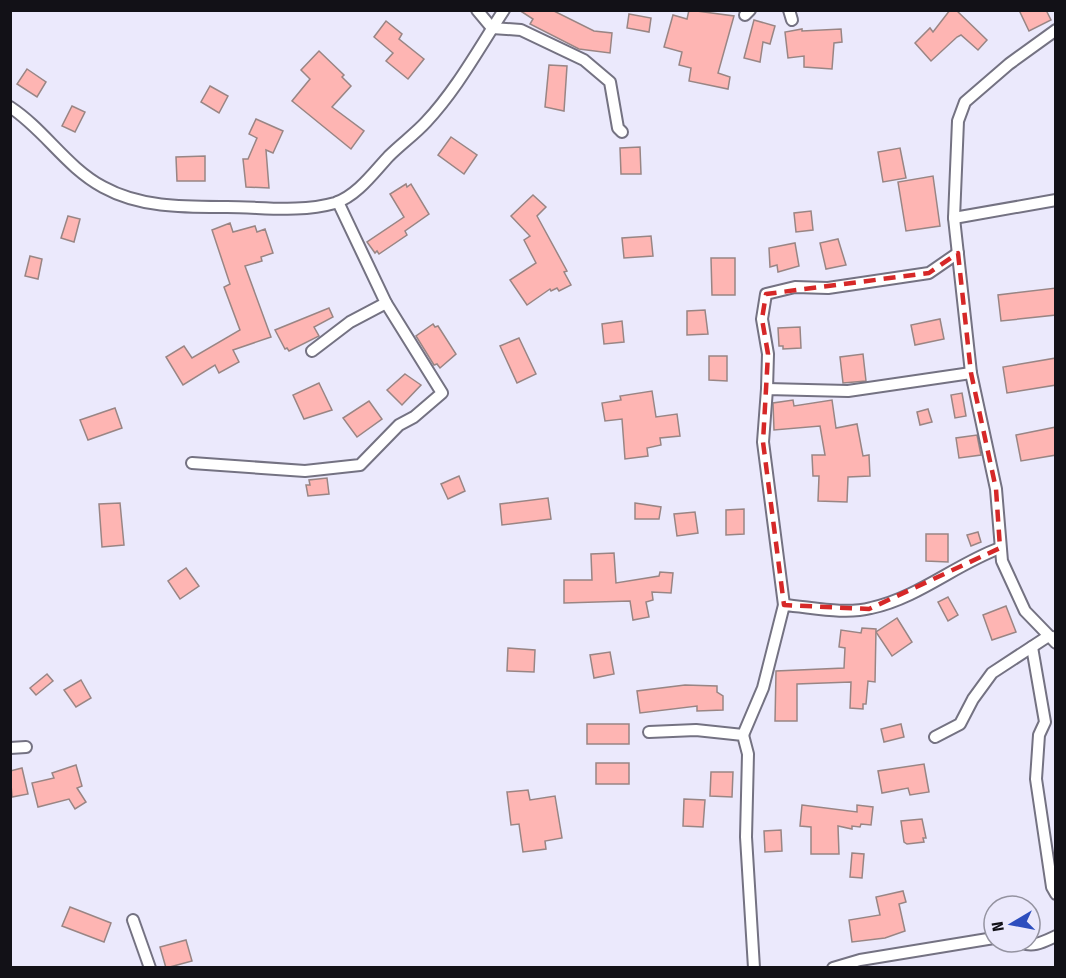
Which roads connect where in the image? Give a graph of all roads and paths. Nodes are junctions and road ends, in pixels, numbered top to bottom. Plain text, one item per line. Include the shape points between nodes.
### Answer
1 (477, 10) edge
2 (504, 10) edge
3 (492, 28) junction
4 (1056, 30) edge
5 (10, 107) edge
6 (622, 132) dead end
7 (1056, 200) edge
8 (338, 202) junction
9 (954, 218) junction
10 (958, 254) junction
11 (386, 303) junction
12 (312, 351) dead end
13 (971, 374) junction
14 (767, 389) junction
15 (192, 463) dead end
16 (1000, 548) junction
17 (784, 605) junction
18 (1053, 639) edge
19 (1032, 647) junction
20 (649, 732) dead end
21 (743, 735) junction
22 (935, 737) dead end
23 (10, 747) edge
24 (26, 747) dead end
25 (1056, 894) edge
26 (133, 920) dead end
27 (1056, 936) edge
28 (982, 940) edge
29 (1042, 942) edge
30 (150, 968) edge
31 (754, 968) edge
32 (833, 968) edge

1 - 3 street
2 - 3 street
3 - 6 street via 521,30 584,60 610,82
3 - 8 street via 450,95 425,124 356,190
4 - 9 street via 965,102 958,121
5 - 8 street via 76,171 105,189 131,198 165,207 291,210
7 - 9 street
8 - 11 street
9 - 10 street
10 - 13 street
10 - 14 street via 929,273 828,288 795,287 766,294 762,319 768,354
11 - 12 street via 350,321
11 - 15 street via 442,393 399,425 360,465 305,471
13 - 14 street via 858,390
13 - 16 street via 996,489
14 - 17 street via 763,442
16 - 17 street via 924,587 869,609
16 - 18 street via 1007,574 1025,611
17 - 21 street via 763,688
18 - 19 street
19 - 22 street via 992,673 960,724
19 - 25 street via 1045,722 1039,735 1036,779
20 - 21 street via 696,730
21 - 31 street via 748,754 747,837
23 - 24 street
26 - 30 street
27 - 29 street
28 - 32 street

